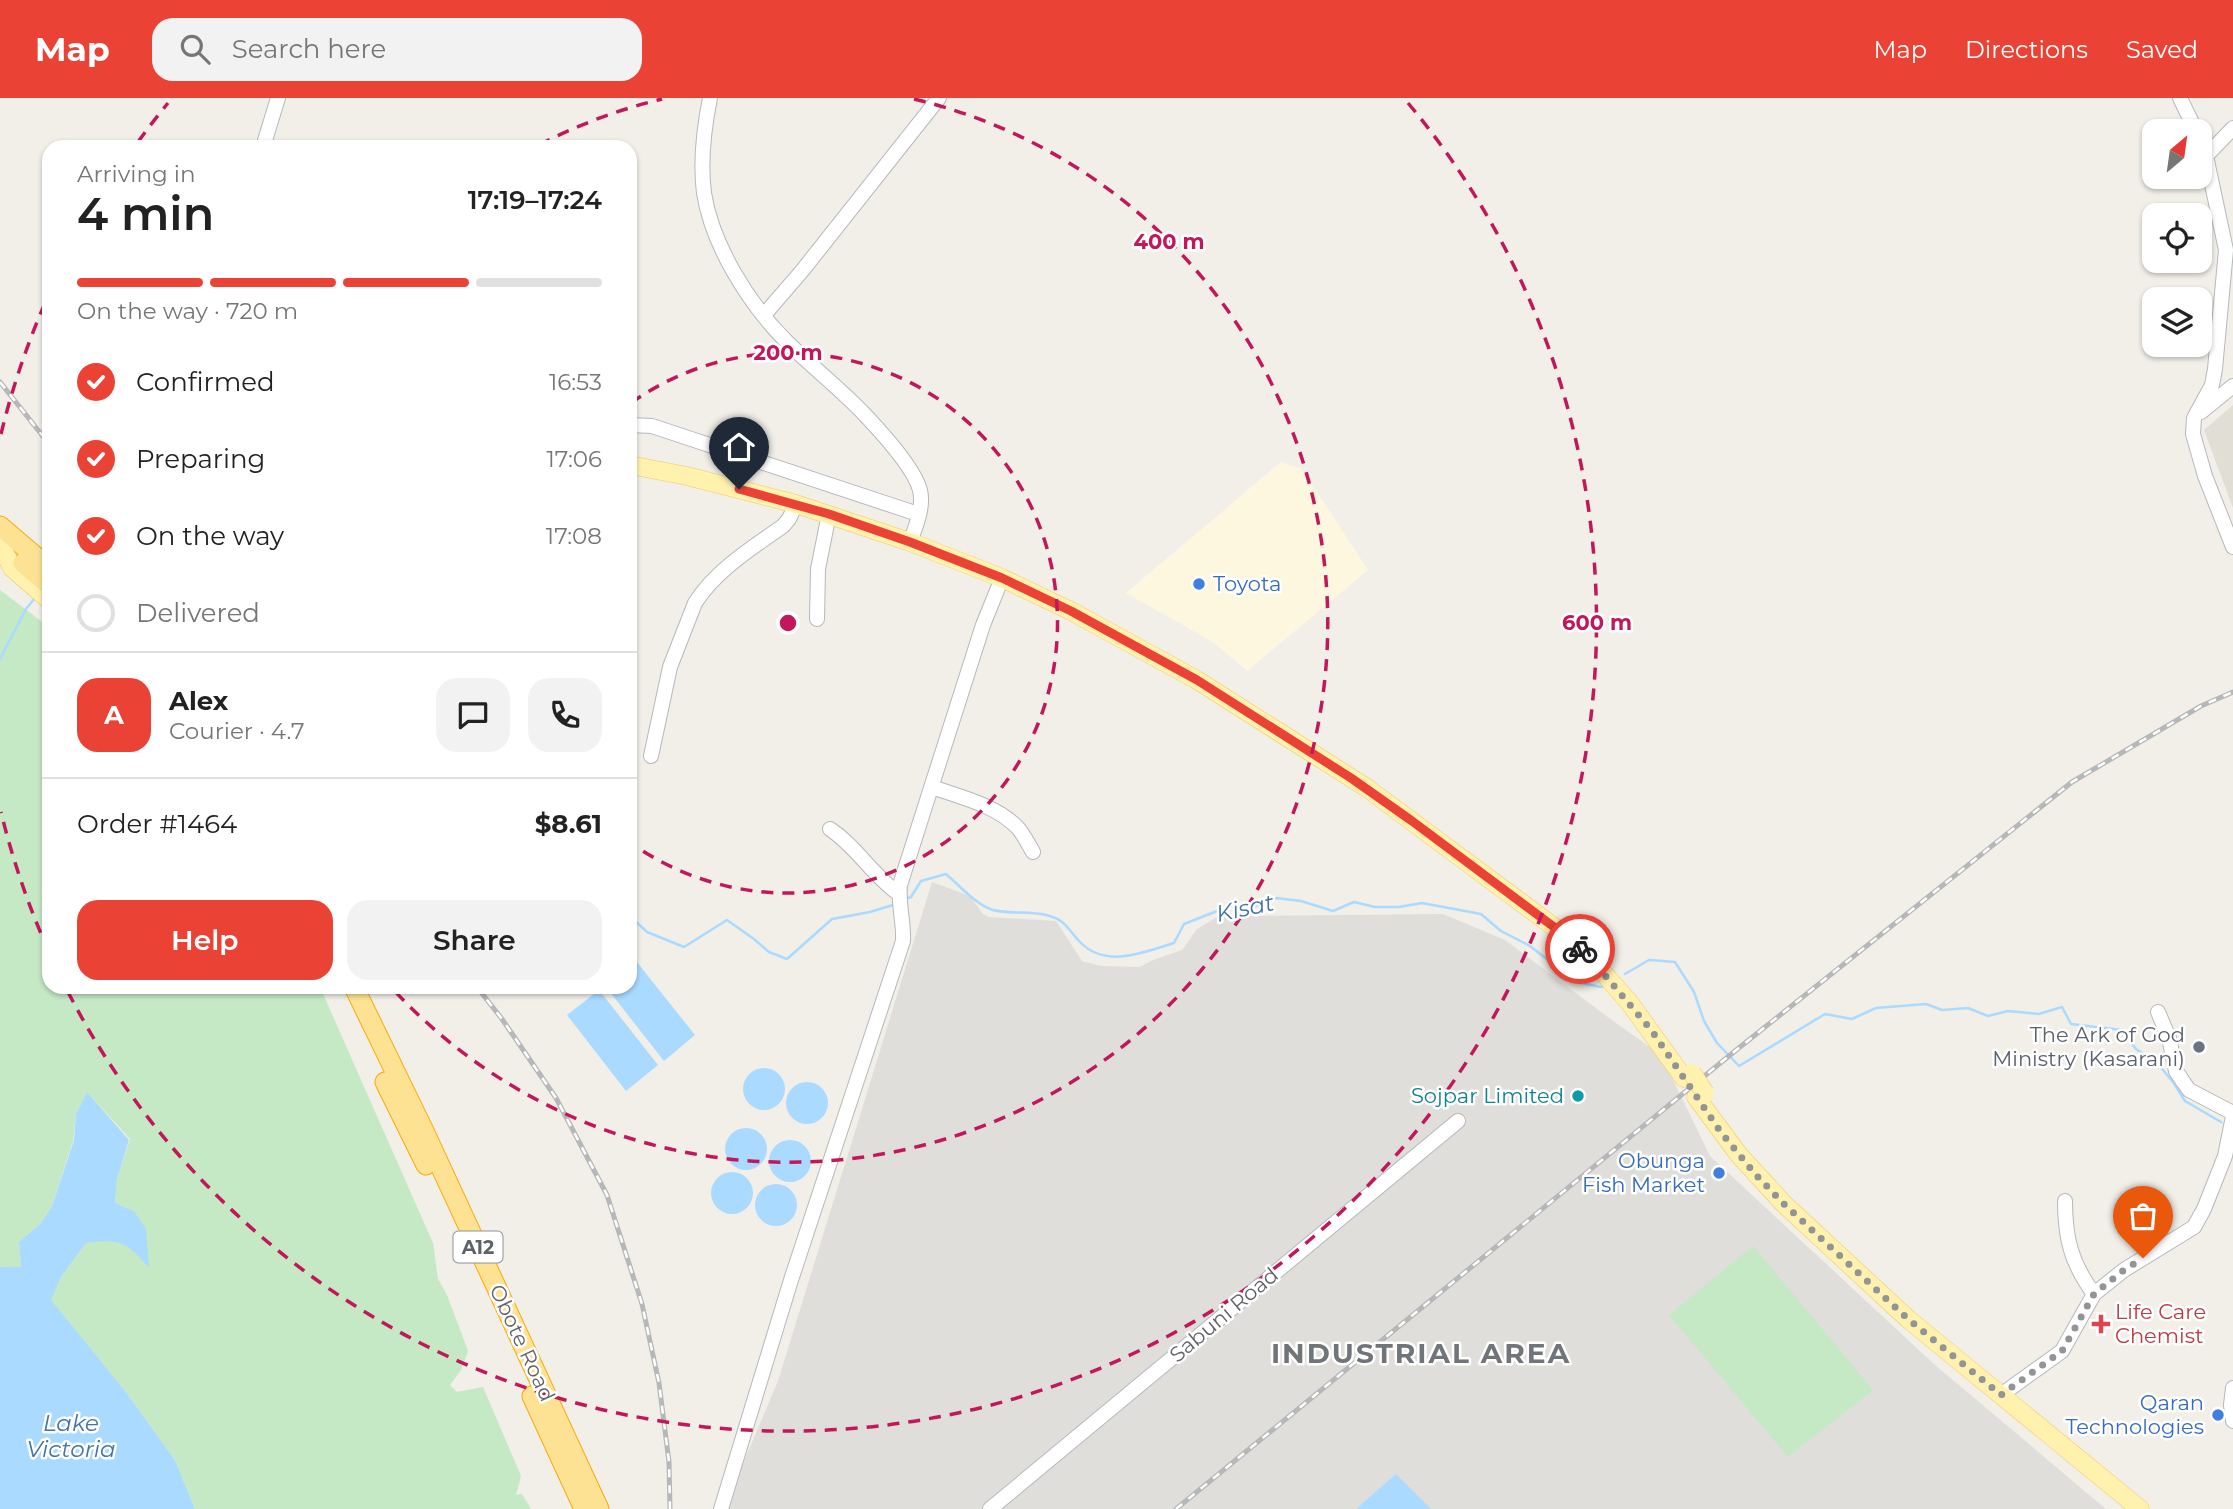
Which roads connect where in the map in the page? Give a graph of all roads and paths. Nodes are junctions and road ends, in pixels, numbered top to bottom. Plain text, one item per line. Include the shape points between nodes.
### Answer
1 (278, 98) edge
2 (710, 98) edge
3 (939, 98) edge
4 (2179, 98) edge
5 (2190, 119) edge
6 (2233, 128) edge
7 (264, 140) edge
8 (2212, 150) edge
9 (2212, 184) edge
10 (764, 315) junction
11 (2233, 386) edge
12 (2194, 418) junction
13 (637, 425) edge
14 (637, 466) edge
15 (796, 504) junction
16 (829, 514) junction
17 (918, 514) junction
18 (2, 537) edge
19 (910, 542) junction
20 (2233, 547) edge
21 (42, 557) edge
22 (42, 578) edge
23 (1002, 578) junction
24 (42, 594) edge
25 (817, 619) dead end
26 (651, 756) dead end
27 (932, 787) junction
28 (830, 829) dead end
29 (1033, 852) dead end
30 (899, 894) junction
31 (345, 994) edge
32 (357, 994) edge
33 (2158, 1012) dead end
34 (2233, 1114) edge
35 (1458, 1121) dead end
36 (2065, 1200) dead end
37 (2094, 1294) junction
38 (2233, 1388) edge
39 (2001, 1395) junction
40 (2233, 1421) edge
41 (584, 1509) edge
42 (599, 1509) edge
43 (721, 1509) edge
44 (990, 1509) edge
45 (2140, 1509) edge

1 - 7 street
2 - 10 street via 704,144 709,214 730,266
3 - 10 street
4 - 5 street
6 - 8 street
9 - 12 street via 2226,250 2212,385
10 - 17 street via 886,438 919,487
11 - 12 street
12 - 20 street via 2197,451
13 - 17 street via 652,426
14 - 15 main road
15 - 16 main road
15 - 26 street via 783,526 731,563 695,603 670,667
16 - 19 main road
16 - 25 street via 818,569
17 - 19 street
18 - 21 highway
18 - 22 highway
18 - 24 main road via 12,568
19 - 23 main road
23 - 27 street
23 - 39 main road, bridge via 1197,680 1437,833 1576,934 1654,1017 1700,1095 1776,1182 1973,1363
27 - 29 street via 1001,815 1017,827
27 - 30 street
28 - 30 street
30 - 43 street via 903,941
31 - 41 highway, Obote Road / A12 via 471,1257
32 - 42 highway, Obote Road / A12
33 - 34 street via 2176,1071 2189,1090
34 - 37 street via 2225,1156 2197,1224
35 - 44 street, Sabuni Road
36 - 37 street via 2068,1247
37 - 39 street via 2062,1351
38 - 40 street
39 - 45 main road

